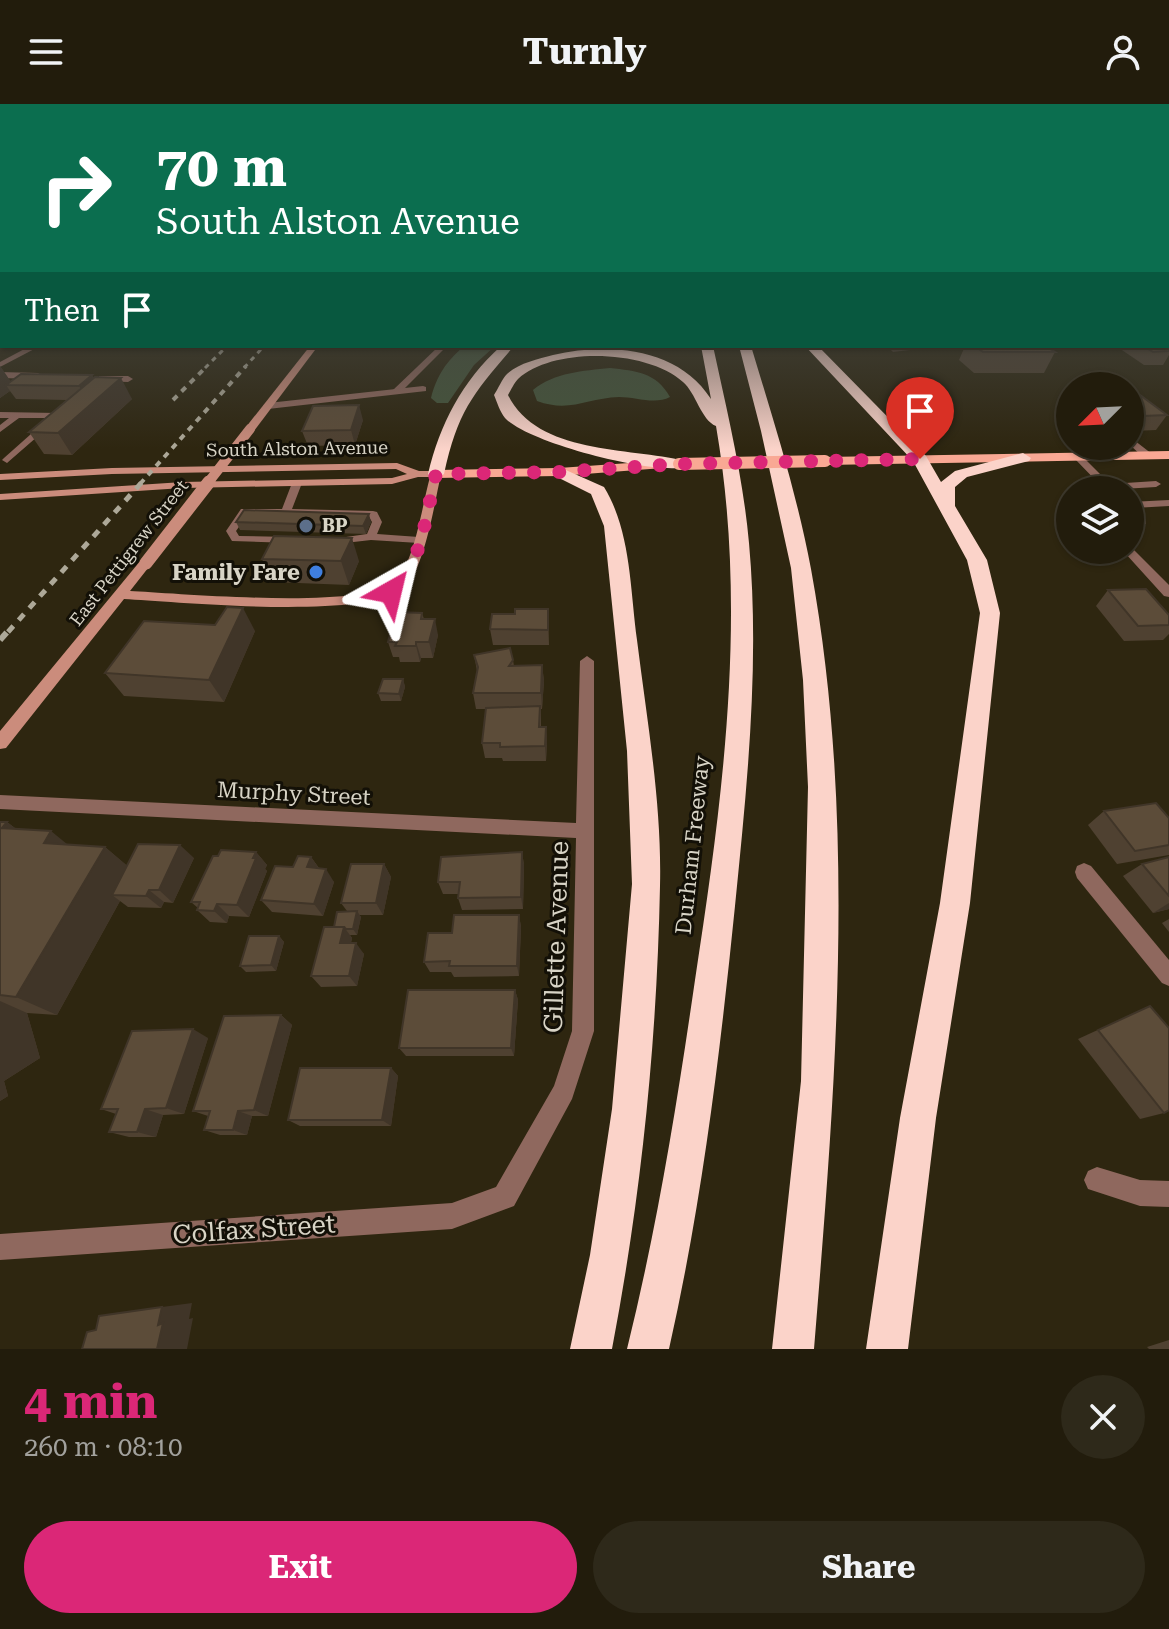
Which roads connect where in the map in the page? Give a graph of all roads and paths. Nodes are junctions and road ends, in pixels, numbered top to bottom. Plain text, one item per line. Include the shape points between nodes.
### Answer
1 (32, 348) edge
2 (312, 348) edge
3 (441, 348) edge
4 (506, 348) edge
5 (707, 348) edge
6 (746, 348) edge
7 (813, 348) edge
8 (0, 365) edge
9 (0, 375) edge
10 (43, 376) edge
11 (85, 377) edge
12 (128, 379) dead end
13 (423, 389) dead end
14 (396, 392) junction
15 (268, 406) junction
16 (0, 415) edge
17 (17, 415) junction
18 (0, 429) edge
19 (724, 437) junction
20 (1144, 452) edge
21 (1169, 455) edge
22 (1144, 456) edge
23 (1148, 456) junction
24 (1056, 457) edge
25 (1023, 458) junction
26 (920, 459) junction
27 (7, 460) dead end
28 (1081, 460) edge
29 (679, 464) junction
30 (559, 472) junction
31 (418, 474) junction
32 (436, 474) junction
33 (1096, 476) edge
34 (0, 477) edge
35 (297, 483) junction
36 (1156, 484) dead end
37 (1144, 485) edge
38 (1144, 496) edge
39 (0, 497) edge
40 (1167, 498) edge
41 (948, 504) junction
42 (1144, 504) edge
43 (285, 514) junction
44 (371, 537) junction
45 (419, 540) junction
46 (310, 541) edge
47 (324, 541) edge
48 (1142, 564) edge
49 (1169, 593) edge
50 (120, 595) junction
51 (587, 661) dead end
52 (0, 743) edge
53 (0, 802) edge
54 (585, 831) junction
55 (1084, 872) dead end
56 (1169, 976) edge
57 (1097, 1180) dead end
58 (1169, 1194) edge
59 (505, 1197) joint
60 (0, 1247) edge
61 (591, 1349) edge
62 (648, 1349) edge
63 (793, 1349) edge
64 (887, 1349) edge

1 - 8 lane
2 - 15 street, East Pettigrew Street
3 - 14 lane
4 - 32 highway via 479,373 452,418
5 - 19 highway, Durham Freeway
6 - 63 highway via 801,568 821,787 818,1081
7 - 26 highway
9 - 10 street
11 - 12 street
13 - 14 street
14 - 15 street
15 - 50 street, East Pettigrew Street, bridge
16 - 17 lane
17 - 18 lane
17 - 27 lane via 57,416
19 - 29 highway via 685,375 632,354 553,357 514,373 503,387 508,412 547,437
19 - 62 highway, Durham Freeway via 740,545 739,712 707,1013
20 - 23 street
21 - 23 main road, South Alston Avenue
22 - 23 main road, South Alston Avenue
24 - 25 main road, South Alston Avenue
25 - 26 main road, South Alston Avenue
25 - 41 highway via 954,478 946,486
26 - 29 main road, South Alston Avenue, bridge
26 - 41 highway
28 - 33 lane
29 - 30 main road, South Alston Avenue
30 - 32 main road, South Alston Avenue
30 - 61 highway via 598,491 613,526 639,751 646,868 630,1109
31 - 32 street, South Alston Avenue
31 - 34 street, South Alston Avenue via 397,466
31 - 35 street via 392,481
32 - 45 street
35 - 39 street
35 - 43 lane
36 - 37 lane
38 - 40 lane
40 - 42 lane
41 - 64 highway via 983,576 990,613 955,903 918,1118
43 - 44 lane via 373,514 377,522
43 - 46 lane via 245,511 231,531 236,539 259,535
44 - 45 lane
44 - 47 lane
45 - 50 street via 406,579 381,596 325,603
48 - 49 street
50 - 52 street, East Pettigrew Street
51 - 54 street, Gillette Avenue
53 - 54 street, Murphy Street
54 - 59 street, Gillette Avenue via 583,1031 564,1091
55 - 56 street
57 - 58 street via 1140,1193
59 - 60 street, Colfax Street via 452,1216

